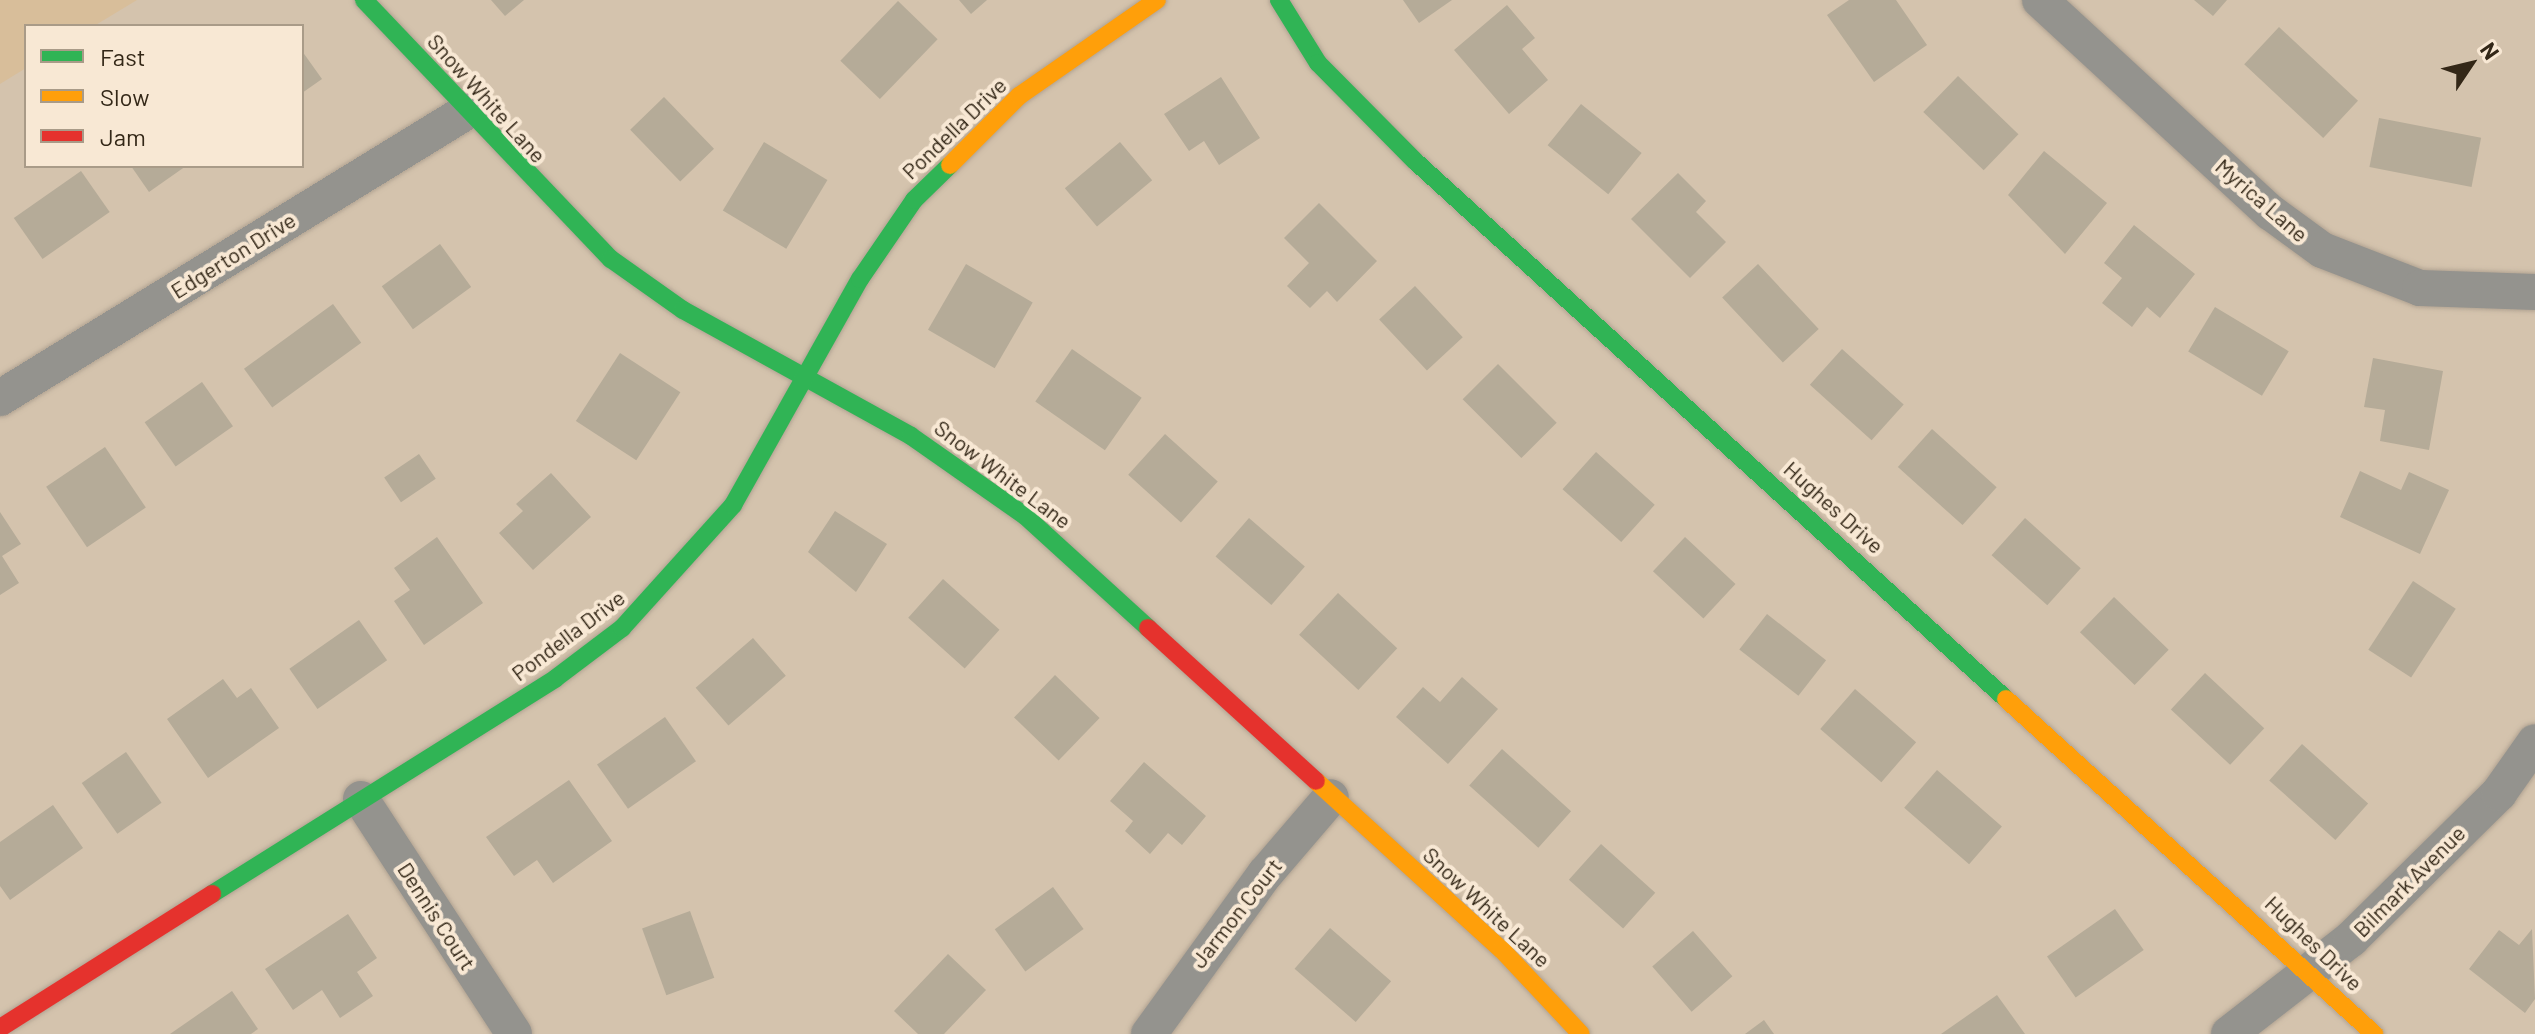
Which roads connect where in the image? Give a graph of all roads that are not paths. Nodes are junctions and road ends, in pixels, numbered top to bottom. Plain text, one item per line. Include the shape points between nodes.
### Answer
1 (364, 0) edge
2 (1157, 0) edge
3 (1279, 0) edge
4 (2040, 0) edge
5 (466, 112) junction
6 (2535, 292) edge
7 (805, 377) junction
8 (0, 398) edge
9 (2535, 742) edge
10 (1331, 797) junction
11 (361, 799) junction
12 (2308, 972) junction
13 (0, 1028) edge
14 (514, 1034) edge
15 (1149, 1034) edge
16 (1581, 1034) edge
17 (2229, 1034) edge
18 (2374, 1034) edge

1 - 5 street, Snow White Lane
2 - 7 street, Pondella Drive via 1019,96 914,200
3 - 12 street, Hughes Drive via 1318,63 1415,161
4 - 6 street, Myrica Lane via 2270,212 2322,250 2420,288
5 - 7 street, Snow White Lane via 611,259 683,310
5 - 8 street, Edgerton Drive
7 - 10 street, Snow White Lane via 911,436 1024,515
7 - 11 street, Pondella Drive via 733,505 622,628
9 - 12 street, Bilmark Avenue via 2499,793
10 - 15 street, Jarmon Court via 1265,874
10 - 16 street, Snow White Lane via 1502,950
11 - 13 street, Pondella Drive
11 - 14 street, Dennis Court
12 - 17 street, Bilmark Avenue
12 - 18 street, Hughes Drive

